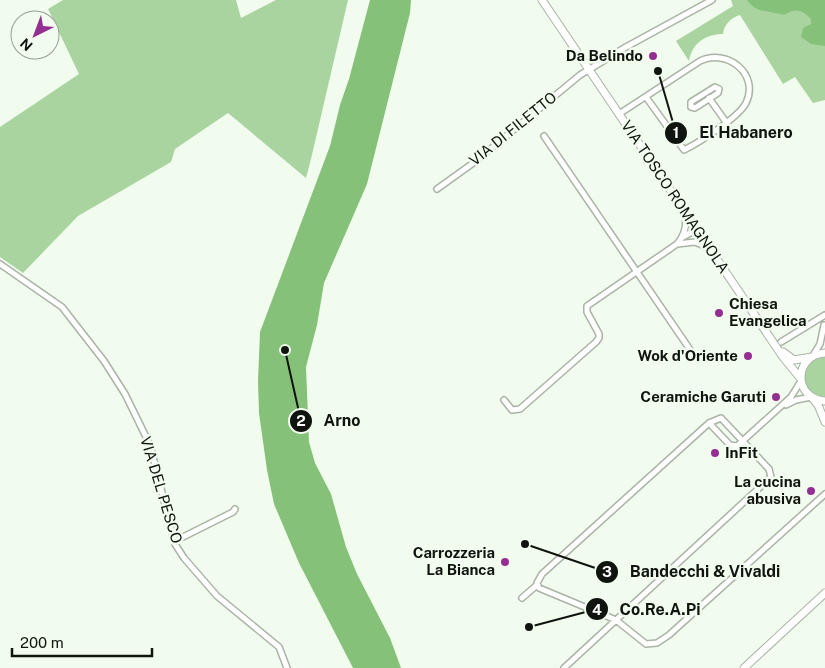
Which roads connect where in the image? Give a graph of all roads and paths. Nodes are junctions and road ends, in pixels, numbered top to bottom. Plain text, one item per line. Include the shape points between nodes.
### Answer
1 (542, 0) edge
2 (712, 0) edge
3 (589, 70) junction
4 (646, 97) junction
5 (709, 98) junction
6 (619, 114) junction
7 (726, 122) junction
8 (544, 136) dead end
9 (437, 189) dead end
10 (685, 211) junction
11 (698, 232) junction
12 (682, 238) junction
13 (690, 242) junction
14 (677, 244) junction
15 (712, 251) junction
16 (0, 264) edge
17 (637, 272) junction
18 (825, 315) edge
19 (825, 327) edge
20 (779, 345) junction
21 (825, 353) edge
22 (693, 354) dead end
23 (812, 357) junction
24 (801, 380) junction
25 (812, 398) junction
26 (504, 400) dead end
27 (825, 401) edge
28 (781, 407) junction
29 (825, 422) edge
30 (709, 424) junction
31 (743, 442) junction
32 (825, 494) edge
33 (235, 510) dead end
34 (175, 542) junction
35 (537, 585) junction
36 (825, 594) edge
37 (522, 598) dead end
38 (616, 620) junction
39 (287, 668) edge
40 (564, 668) edge
41 (744, 668) edge

1 - 3 main road, VIA TOSCO ROMAGNOLA
2 - 3 street, VIA DI FILETTO
3 - 6 main road, VIA TOSCO ROMAGNOLA
3 - 9 street, VIA DI FILETTO
4 - 6 street
4 - 7 street via 684,150
4 - 7 street via 702,60 724,58 742,70 748,88 744,106
5 - 5 street via 718,92 718,87 692,102 691,106 695,108
5 - 7 street
6 - 10 main road, VIA TOSCO ROMAGNOLA
8 - 17 street
10 - 11 main road, VIA TOSCO ROMAGNOLA
10 - 12 street
11 - 12 street via 690,232
11 - 13 street
11 - 15 main road, VIA TOSCO ROMAGNOLA
12 - 14 street
13 - 14 street
13 - 15 street via 702,244
14 - 17 street
15 - 20 main road, VIA TOSCO ROMAGNOLA
16 - 34 street, VIA DEL PESCO via 62,307 104,360 150,445
17 - 22 street
17 - 26 street via 588,305 586,311 599,332 598,340 522,408 512,410
18 - 19 street
18 - 20 street
19 - 23 street
20 - 23 main road, VIA TOSCO ROMAGNOLA via 792,359
20 - 24 main road, VIA TOSCO ROMAGNOLA via 783,357
21 - 23 main road, VIA TOSCO ROMAGNOLA
23 - 24 main road via 803,367
24 - 25 main road, VIA TOSCO ROMAGNOLA
24 - 28 street via 795,393
25 - 27 main road
25 - 28 street via 796,400
25 - 29 main road, VIA TOSCO ROMAGNOLA
28 - 31 street
30 - 31 street via 730,445 736,447
30 - 31 street via 721,418
30 - 35 street via 548,568 539,577
31 - 38 street via 769,469 769,479
32 - 38 street via 662,641 646,644
33 - 34 street
34 - 39 street, VIA DEL PESCO via 184,558 217,596 279,646
35 - 37 street
35 - 38 street
36 - 41 main road
38 - 40 street

